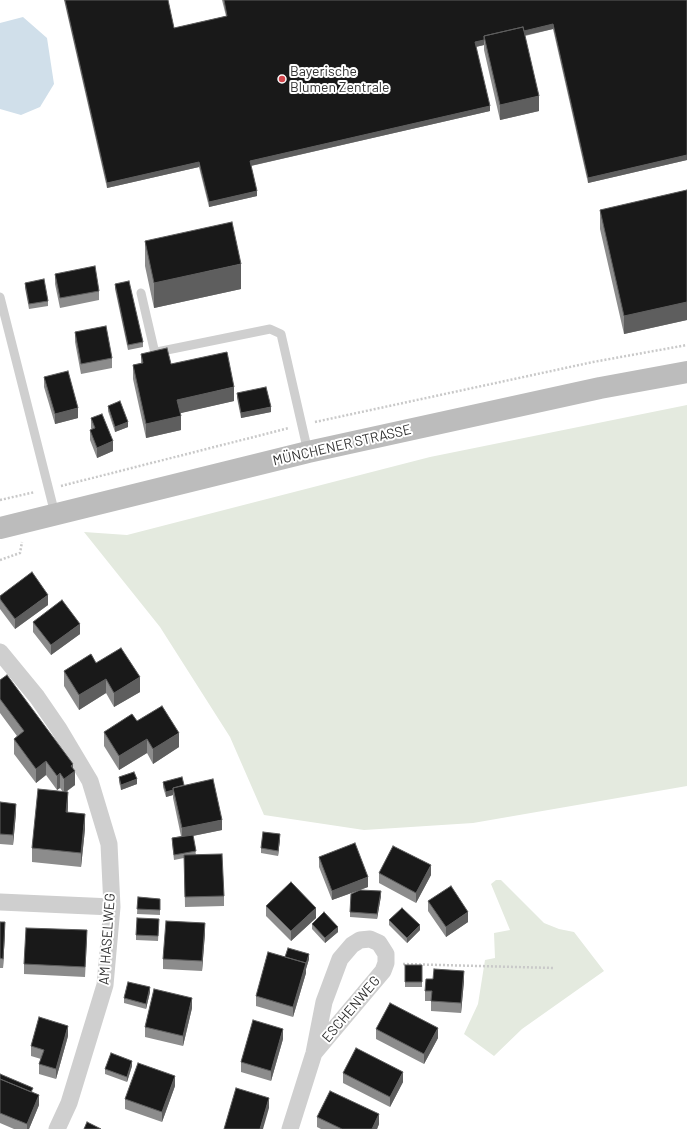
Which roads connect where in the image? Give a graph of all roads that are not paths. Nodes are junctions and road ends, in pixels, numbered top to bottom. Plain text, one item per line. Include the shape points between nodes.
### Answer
1 (141, 293) dead end
2 (0, 296) edge
3 (687, 372) edge
4 (308, 452) junction
5 (55, 514) junction
6 (0, 528) edge
7 (0, 652) edge
8 (0, 902) edge
9 (112, 907) junction
10 (314, 1053) junction
11 (57, 1129) edge
12 (290, 1129) edge

1 - 4 lane via 154,349 157,352 270,329 281,334
2 - 5 lane
3 - 4 street, MÜNCHENER STRASSE via 600,388
4 - 5 street, MÜNCHENER STRASSE
5 - 6 street, MÜNCHENER STRASSE
7 - 9 street, AM HASELWEG via 59,729 90,781 109,844
8 - 9 street
9 - 11 street, AM HASELWEG via 105,985 69,1103
10 - 10 street, ESCHENWEG via 383,971 386,954 379,943 370,939 360,940 340,959 324,1002
10 - 12 street, ESCHENWEG

